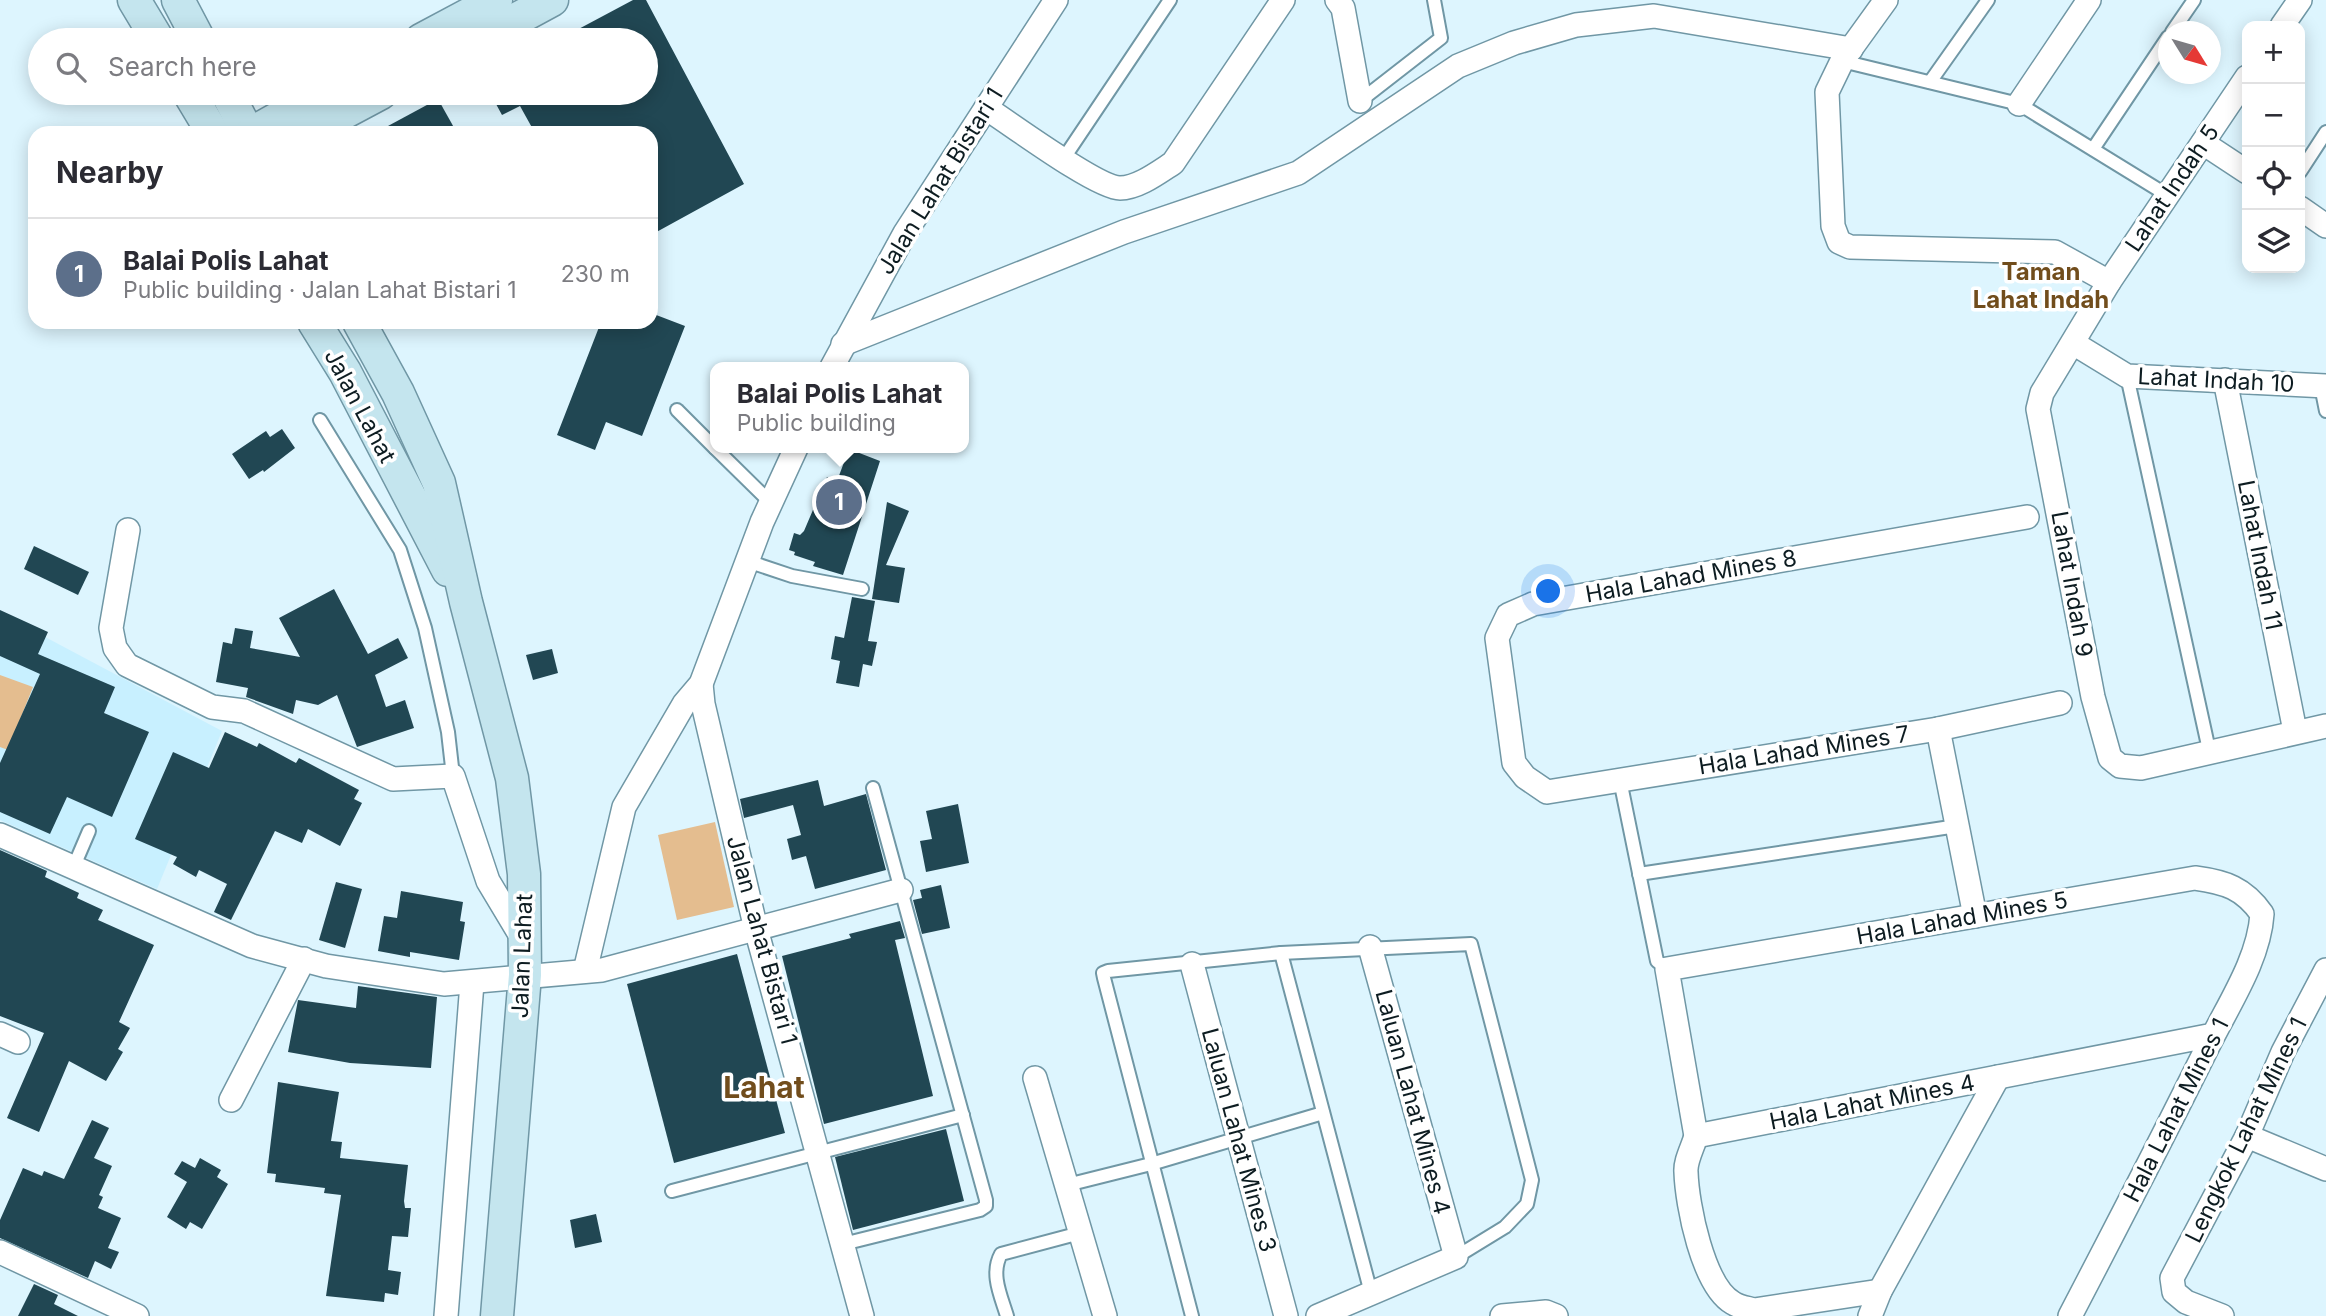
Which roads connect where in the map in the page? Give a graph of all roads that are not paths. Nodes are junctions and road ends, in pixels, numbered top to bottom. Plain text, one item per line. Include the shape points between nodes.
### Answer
1 (126, 0) edge
2 (134, 0) edge
3 (496, 0) edge
4 (552, 0) edge
5 (1056, 0) edge
6 (1170, 0) edge
7 (1283, 0) edge
8 (1336, 0) edge
9 (1434, 0) edge
10 (1886, 0) edge
11 (1988, 0) edge
12 (2089, 0) edge
13 (2194, 0) edge
14 (2300, 0) edge
15 (180, 3) edge
16 (2180, 21) edge
17 (2285, 21) edge
18 (141, 28) edge
19 (151, 28) edge
20 (194, 28) edge
21 (198, 28) edge
22 (444, 28) edge
23 (500, 28) edge
24 (2158, 52) edge
25 (1846, 55) junction
26 (1930, 82) junction
27 (2242, 84) edge
28 (1360, 101) joint
29 (2020, 104) junction
30 (185, 105) edge
31 (196, 105) edge
32 (234, 105) edge
33 (301, 105) edge
34 (358, 105) edge
35 (366, 105) edge
36 (986, 108) junction
37 (198, 126) edge
38 (209, 126) edge
39 (246, 126) edge
40 (263, 126) edge
41 (319, 126) edge
42 (347, 126) edge
43 (2326, 132) edge
44 (2203, 143) junction
45 (2093, 149) junction
46 (1065, 158) junction
47 (2305, 164) edge
48 (2242, 169) edge
49 (2167, 195) junction
50 (2303, 210) edge
51 (2326, 226) edge
52 (2109, 282) junction
53 (318, 329) edge
54 (332, 329) edge
55 (363, 329) edge
56 (2073, 343) junction
57 (843, 344) junction
58 (834, 362) edge
59 (2127, 376) junction
60 (2225, 380) junction
61 (2324, 386) edge
62 (2038, 409) joint
63 (677, 410) dead end
64 (2326, 411) edge
65 (320, 420) dead end
66 (710, 443) edge
67 (720, 453) edge
68 (794, 453) edge
69 (410, 501) junction
70 (770, 502) junction
71 (2027, 517) dead end
72 (128, 530) dead end
73 (747, 561) junction
74 (862, 589) dead end
75 (466, 602) junction
76 (701, 684) junction
77 (2060, 703) dead end
78 (2326, 726) edge
79 (1938, 729) junction
80 (2295, 731) junction
81 (2209, 750) junction
82 (453, 776) junction
83 (1620, 780) junction
84 (873, 788) dead end
85 (1547, 792) joint
86 (1957, 826) junction
87 (89, 831) dead end
88 (0, 835) edge
89 (74, 866) junction
90 (1639, 874) junction
91 (901, 890) junction
92 (2252, 901) joint
93 (1975, 916) junction
94 (756, 929) junction
95 (524, 942) junction
96 (1370, 947) junction
97 (1281, 953) junction
98 (304, 959) junction
99 (1192, 964) junction
100 (1667, 969) junction
101 (585, 971) junction
102 (2325, 974) edge
103 (524, 975) junction
104 (472, 983) junction
105 (2213, 1035) junction
106 (1998, 1077) junction
107 (1035, 1078) dead end
108 (231, 1100) dead end
109 (1323, 1113) junction
110 (963, 1115) junction
111 (1696, 1136) junction
112 (2247, 1136) junction
113 (1237, 1138) junction
114 (819, 1151) junction
115 (1151, 1164) junction
116 (2326, 1169) edge
117 (1067, 1185) junction
118 (672, 1191) dead end
119 (1080, 1233) junction
120 (843, 1244) junction
121 (0, 1252) edge
122 (1456, 1257) junction
123 (1880, 1291) junction
124 (1371, 1293) junction
125 (137, 1316) edge
126 (446, 1316) edge
127 (497, 1316) edge
128 (862, 1316) edge
129 (1007, 1316) edge
130 (1105, 1316) edge
131 (1192, 1316) edge
132 (1286, 1316) edge
133 (1318, 1316) edge
134 (1502, 1316) edge
135 (1556, 1316) edge
136 (1870, 1316) edge
137 (2070, 1316) edge
138 (2222, 1316) edge

1 - 18 main road
2 - 19 main road
3 - 22 main road
4 - 23 main road
5 - 36 street, Jalan Lahat Bistari 1
6 - 46 lane
7 - 46 street via 1173,163 1146,180 1120,188 1092,177
8 - 28 street via 1343,8
9 - 28 lane via 1441,38
10 - 25 street
11 - 26 lane
12 - 29 street
13 - 16 lane
14 - 17 street
15 - 20 main road
15 - 21 main road
24 - 45 lane
25 - 26 lane
25 - 52 street via 1827,92 1826,112 1833,226 1839,242 1850,247 2055,252
25 - 57 street via 1654,16 1576,25 1526,39 1458,66 1298,173 1124,232
26 - 29 lane
27 - 44 street, Lahat Indah 5
29 - 45 lane
30 - 37 main road
31 - 38 main road
32 - 39 main road
33 - 40 main road
34 - 41 main road
35 - 42 main road
36 - 46 street
36 - 57 street, Jalan Lahat Bistari 1 via 905,233
43 - 47 lane
44 - 48 street
44 - 49 street, Lahat Indah 5
45 - 49 lane
49 - 52 street, Lahat Indah 5
50 - 51 street
52 - 56 street, Lahat Indah 5
53 - 69 main road, Jalan Lahat
54 - 69 main road
55 - 75 main road, Jalan Lahat via 439,483
56 - 59 street, Lahat Indah 10
56 - 62 street, Lahat Indah 5 via 2042,393
57 - 58 street, Jalan Lahat Bistari 1
59 - 60 street, Lahat Indah 10
59 - 81 lane
60 - 61 street, Lahat Indah 10
60 - 80 street, Lahat Indah 11
61 - 64 lane
62 - 81 street, Lahat Indah 9 via 2093,696 2110,758 2120,766 2141,768
63 - 66 lane
65 - 82 lane via 400,550 425,628
67 - 70 lane
68 - 70 street, Jalan Lahat Bistari 1
69 - 75 main road, Jalan Lahat
70 - 73 street, Jalan Lahat Bistari 1
71 - 85 street, Hala Lahad Mines 8 via 1533,604 1508,615 1497,638 1514,763
72 - 82 street via 111,628 115,648 127,665 212,707 244,711 393,779
73 - 74 lane via 792,576
73 - 76 street, Jalan Lahat Bistari 1
75 - 95 main road, Jalan Lahat via 512,778 524,874
76 - 94 street, Jalan Lahat Bistari 1
76 - 101 street, Jalan Lahat Bistari 1 via 684,704 624,807
77 - 79 street, Hala Lahad Mines 7
78 - 80 street
79 - 83 street, Hala Lahad Mines 7
79 - 86 street
80 - 81 street
82 - 95 street via 488,881
83 - 85 street, Hala Lahad Mines 7
83 - 90 lane
84 - 91 lane
86 - 90 lane
86 - 93 street
87 - 89 lane
88 - 89 street
89 - 98 street via 252,946
90 - 100 lane via 1657,961
91 - 94 street
91 - 110 lane
92 - 93 street, Hala Lahad Mines 5 via 2240,889 2196,878
92 - 105 street, Hala Lahat Mines 1 via 2262,914 2260,933
93 - 100 street, Hala Lahad Mines 5
94 - 101 street
94 - 114 street, Jalan Lahat Bistari 1
95 - 103 main road, Jalan Lahat
96 - 97 lane
96 - 122 street, Laluan Lahat Mines 4
96 - 122 lane via 1471,944 1532,1180 1527,1204 1505,1227
97 - 99 lane
97 - 109 lane
98 - 104 street via 444,984
98 - 108 street
99 - 113 street, Laluan Lahat Mines 3
99 - 115 lane via 1103,973
100 - 111 street
101 - 103 street
102 - 112 street, Lengkok Lahat Mines 1 via 2283,1052
103 - 104 street
103 - 127 main road, Jalan Lahat
104 - 126 street
105 - 106 street, Hala Lahat Mines 4
105 - 137 street, Hala Lahat Mines 1
106 - 111 street, Hala Lahat Mines 4
106 - 123 street
107 - 117 street
109 - 113 lane
109 - 124 lane
110 - 114 lane
110 - 120 lane via 986,1206
111 - 123 street via 1685,1170 1695,1231 1723,1295 1754,1310
112 - 116 street
112 - 138 street, Lengkok Lahat Mines 1 via 2172,1278 2174,1292 2186,1302
113 - 115 lane
113 - 132 street, Laluan Lahat Mines 3
114 - 118 lane
114 - 120 street, Jalan Lahat Bistari 1
115 - 117 lane
115 - 131 lane
117 - 119 street
119 - 129 lane via 1000,1254 996,1279
119 - 130 street
120 - 128 street, Jalan Lahat Bistari 1
121 - 125 street
122 - 124 street
123 - 136 street
124 - 133 street
134 - 135 street via 1546,1312

